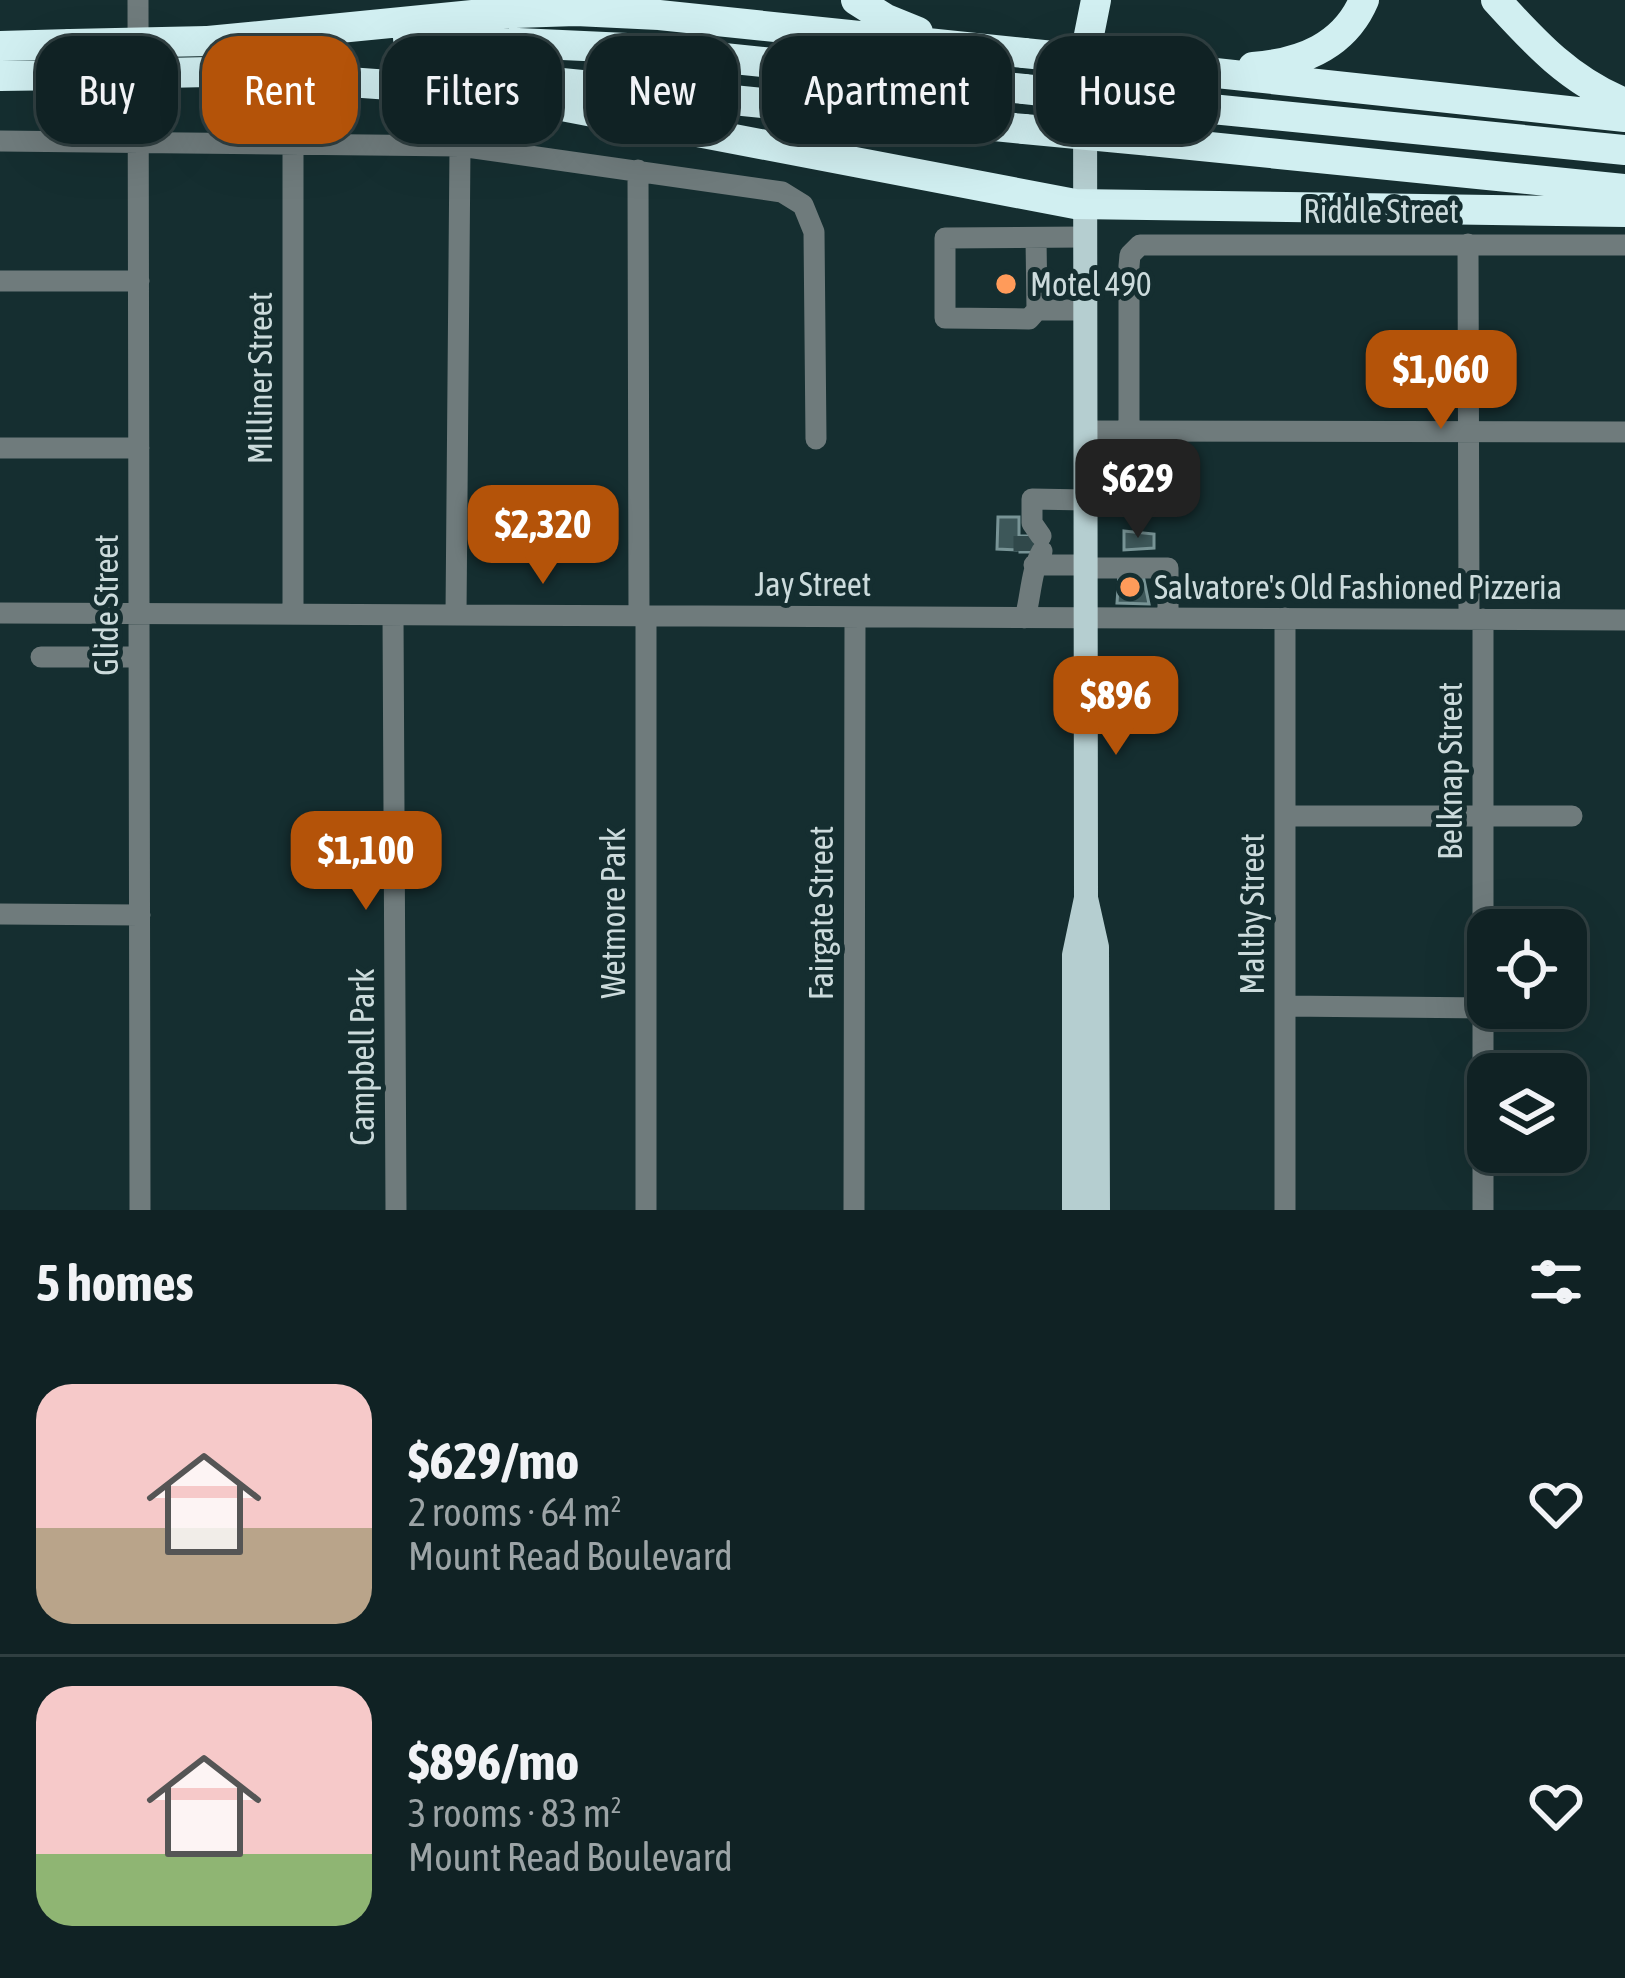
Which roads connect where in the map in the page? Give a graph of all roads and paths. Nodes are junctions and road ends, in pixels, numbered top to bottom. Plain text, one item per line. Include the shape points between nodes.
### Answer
1 (138, 0) edge
2 (623, 0) edge
3 (856, 0) edge
4 (1085, 0) edge
5 (1096, 0) edge
6 (1364, 0) edge
7 (1496, 0) edge
8 (555, 11) junction
9 (139, 36) edge
10 (1085, 36) edge
11 (1089, 36) edge
12 (358, 37) edge
13 (358, 42) edge
14 (0, 46) edge
15 (36, 53) edge
16 (1024, 53) junction
17 (1036, 54) edge
18 (36, 68) edge
19 (358, 68) edge
20 (1218, 68) edge
21 (1218, 73) edge
22 (0, 76) edge
23 (358, 76) edge
24 (1625, 103) edge
25 (1625, 117) edge
26 (0, 141) edge
27 (36, 141) edge
28 (140, 144) edge
29 (293, 144) edge
30 (358, 144) edge
31 (1085, 144) edge
32 (460, 146) junction
33 (1625, 150) edge
34 (638, 170) junction
35 (1625, 189) edge
36 (1085, 205) junction
37 (1625, 212) edge
38 (1085, 237) junction
39 (1036, 238) junction
40 (1468, 244) junction
41 (1625, 245) edge
42 (0, 280) edge
43 (139, 281) junction
44 (1037, 310) junction
45 (1086, 310) junction
46 (1086, 430) junction
47 (1129, 430) junction
48 (1470, 432) junction
49 (1625, 432) edge
50 (816, 439) dead end
51 (1, 448) edge
52 (139, 448) junction
53 (1086, 500) junction
54 (1033, 544) junction
55 (1086, 567) junction
56 (0, 613) edge
57 (68, 614) junction
58 (139, 614) junction
59 (293, 614) junction
60 (393, 615) junction
61 (456, 615) junction
62 (642, 616) junction
63 (855, 617) junction
64 (1025, 617) junction
65 (1086, 618) junction
66 (1168, 618) junction
67 (1285, 619) junction
68 (1476, 619) junction
69 (1625, 620) edge
70 (41, 657) dead end
71 (69, 657) junction
72 (139, 657) junction
73 (1285, 816) junction
74 (1483, 816) junction
75 (1572, 816) dead end
76 (1086, 898) junction
77 (1484, 909) edge
78 (0, 914) edge
79 (140, 915) junction
80 (1285, 1006) junction
81 (1467, 1008) edge
82 (1486, 1029) edge
83 (140, 1210) edge
84 (396, 1210) edge
85 (646, 1210) edge
86 (854, 1210) edge
87 (1074, 1210) edge
88 (1098, 1210) edge
89 (1285, 1210) edge
90 (1483, 1210) edge

1 - 9 street, Glide Street
2 - 8 highway
3 - 16 highway via 919,32
4 - 10 main road
5 - 11 highway
6 - 20 highway via 1339,37 1299,59
7 - 24 highway via 1564,70
8 - 12 highway
8 - 16 highway
13 - 33 highway, bridge via 562,44
14 - 15 highway
16 - 17 highway, bridge
18 - 22 highway
19 - 35 highway, bridge via 514,77
21 - 25 highway
23 - 36 highway via 488,92
26 - 27 street
28 - 43 street, Glide Street
29 - 59 street, Milliner Street
30 - 32 street
31 - 36 main road
32 - 34 street
32 - 61 street
34 - 50 street via 776,190 803,205 815,240
34 - 62 street, Wetmore Park
36 - 37 highway
36 - 38 main road
38 - 39 street
38 - 45 main road
39 - 44 street
39 - 44 street via 945,238 945,318 1029,319
40 - 41 street, Riddle Street
40 - 47 street, Riddle Street via 1137,248 1129,266
40 - 48 street, Belknap Street
42 - 43 street
43 - 52 street, Glide Street
44 - 45 street
45 - 46 main road
46 - 47 street
46 - 53 main road
47 - 48 street
48 - 49 street
48 - 68 street, Belknap Street
51 - 52 street
52 - 58 street, Glide Street
53 - 54 street via 1032,499
53 - 55 main road
54 - 55 street
54 - 64 street
55 - 65 main road
55 - 66 street via 1168,568
56 - 57 street, Jay Street
57 - 58 street, Jay Street
57 - 71 street
58 - 59 street, Jay Street
58 - 72 street, Glide Street
59 - 60 street, Jay Street
60 - 61 street, Jay Street
60 - 84 street, Campbell Park
61 - 62 street, Jay Street
62 - 63 street, Jay Street
62 - 85 street, Wetmore Park
63 - 64 street, Jay Street
63 - 86 street, Fairgate Street
64 - 65 street, Jay Street
65 - 66 street, Jay Street
65 - 76 main road
66 - 67 street, Jay Street
67 - 68 street, Jay Street
67 - 73 street, Maltby Street
68 - 69 street, Jay Street
68 - 74 street, Belknap Street
70 - 71 street
71 - 72 street
72 - 79 street, Glide Street
73 - 74 street
73 - 80 street, Maltby Street
74 - 75 street
74 - 77 street, Belknap Street
76 - 87 main road via 1074,955
76 - 88 main road via 1097,947
78 - 79 street
79 - 83 street, Glide Street
80 - 81 street
80 - 89 street, Maltby Street
82 - 90 street, Belknap Street

